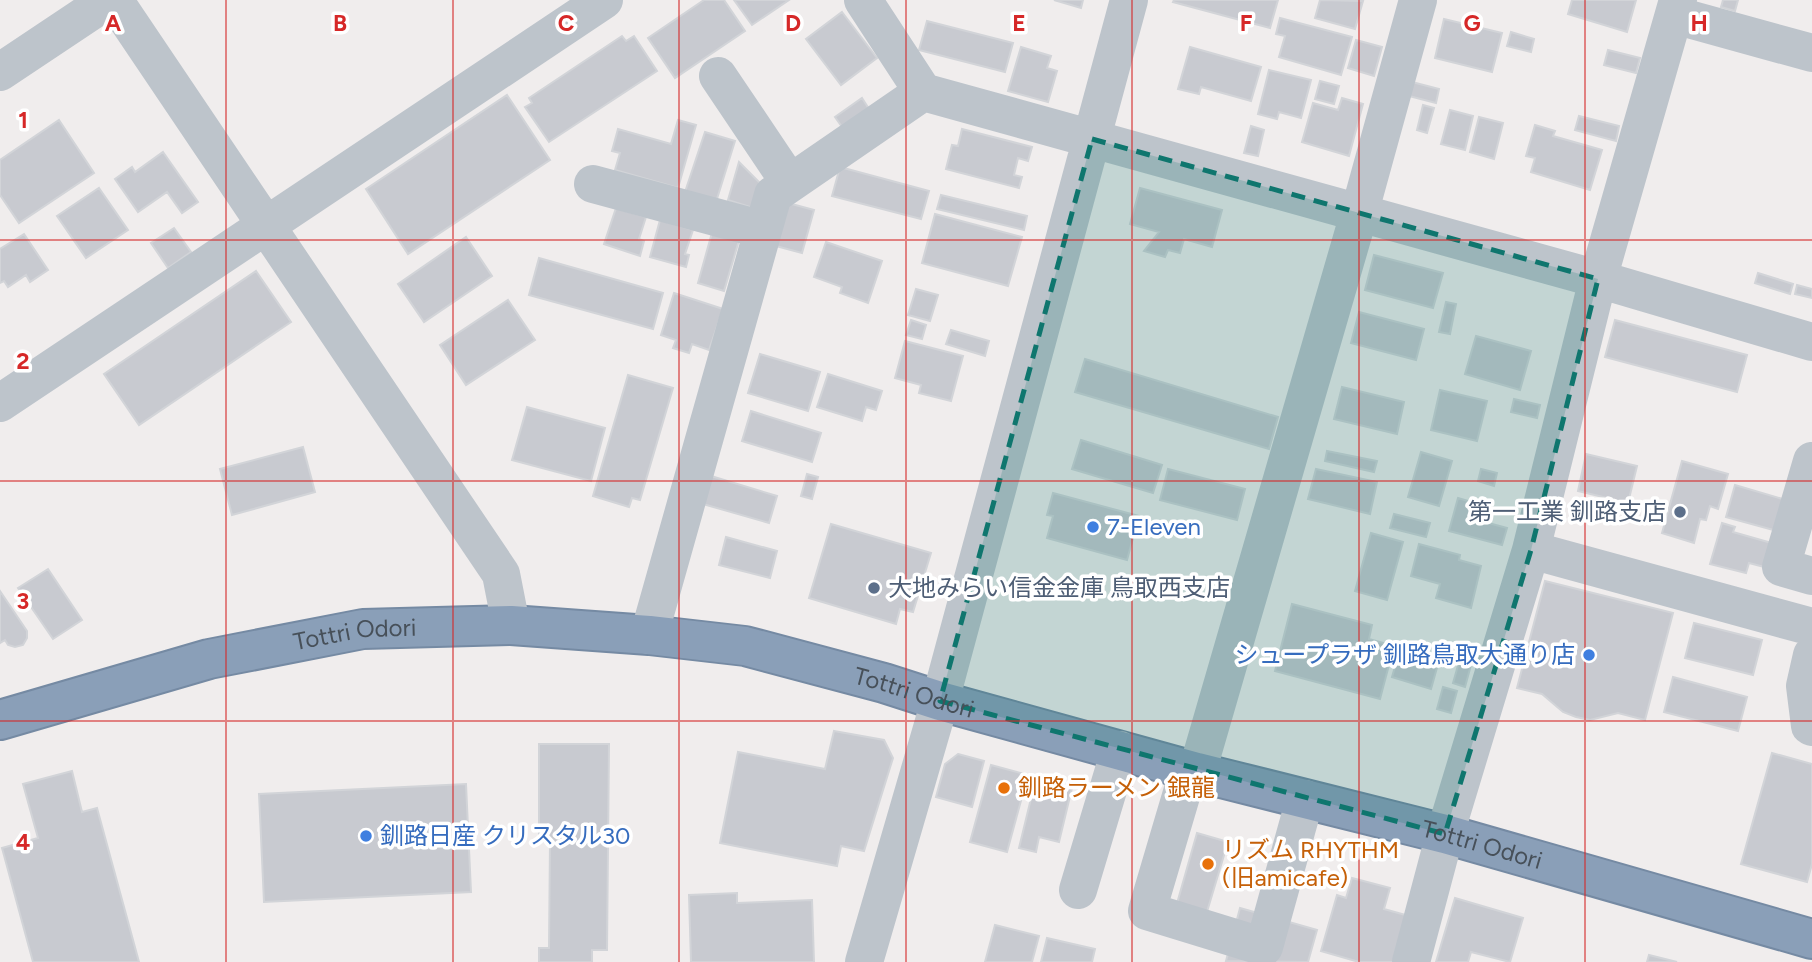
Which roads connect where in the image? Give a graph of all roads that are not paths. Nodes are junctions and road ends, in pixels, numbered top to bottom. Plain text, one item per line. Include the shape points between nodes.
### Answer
1 (108, 0) edge
2 (114, 0) edge
3 (604, 0) edge
4 (863, 0) edge
5 (1129, 0) edge
6 (1418, 0) edge
7 (1676, 7) edge
8 (1812, 53) edge
9 (0, 72) edge
10 (718, 76) dead end
11 (923, 92) junction
12 (1092, 139) junction
13 (790, 183) junction
14 (593, 184) dead end
15 (1359, 214) junction
16 (268, 225) junction
17 (763, 230) junction
18 (1598, 279) junction
19 (1812, 342) edge
20 (0, 403) edge
21 (1812, 461) edge
22 (1531, 550) junction
23 (1812, 576) edge
24 (511, 625) junction
25 (1812, 627) edge
26 (649, 635) junction
27 (1810, 676) edge
28 (940, 701) junction
29 (0, 720) edge
30 (1812, 727) edge
31 (1120, 750) junction
32 (1193, 771) junction
33 (1306, 799) junction
34 (1445, 834) junction
35 (1079, 890) dead end
36 (1812, 939) edge
37 (864, 962) edge
38 (1411, 962) edge

1 - 9 street
2 - 16 street
3 - 16 street
4 - 11 street
5 - 12 street
6 - 15 street
7 - 8 street
7 - 18 street
10 - 13 street
11 - 12 street
11 - 13 street
12 - 15 street
12 - 28 street
13 - 17 street via 773,195
14 - 17 street
15 - 18 street
15 - 32 street
16 - 20 street
16 - 24 street via 501,574
17 - 26 street
18 - 19 street
18 - 22 street
21 - 23 street via 1781,567
22 - 25 street
22 - 34 street
24 - 26 highway, Tottri Odori
24 - 29 highway, Tottri Odori via 363,629 209,659
26 - 28 highway, Tottri Odori via 745,646
27 - 30 street
28 - 31 highway, Tottri Odori
28 - 37 street
31 - 32 highway, Tottri Odori
31 - 35 street
32 - 33 highway, Tottri Odori
32 - 33 street via 1147,911 1264,947
33 - 34 highway, Tottri Odori
34 - 36 highway, Tottri Odori
34 - 38 street

